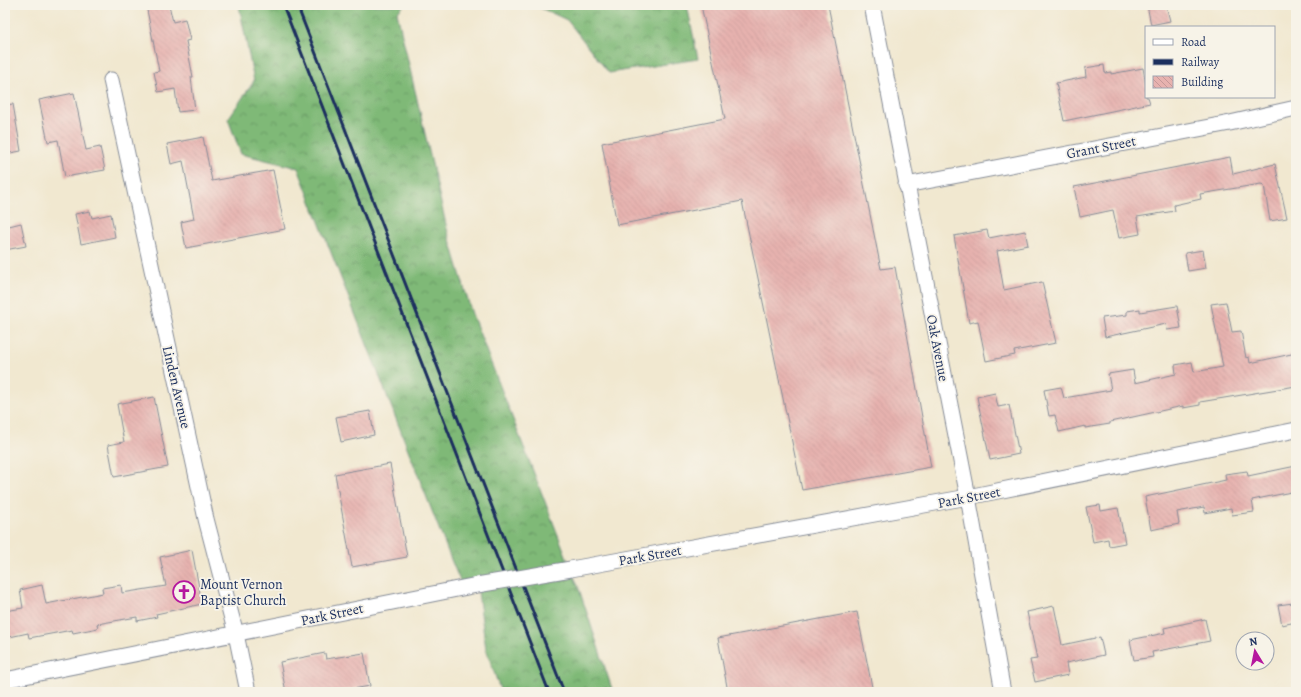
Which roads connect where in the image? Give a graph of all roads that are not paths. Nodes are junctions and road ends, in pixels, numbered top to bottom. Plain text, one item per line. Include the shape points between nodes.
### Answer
1 (872, 5) edge
2 (111, 80) dead end
3 (1296, 108) edge
4 (906, 185) junction
5 (1296, 430) edge
6 (968, 498) junction
7 (236, 634) junction
8 (9, 684) edge
9 (248, 692) edge
10 (1003, 692) edge

1 - 4 street, Oak Avenue
2 - 7 street, Linden Avenue via 206,519
3 - 4 street, Grant Street
4 - 6 street, Oak Avenue
5 - 6 street, Park Street
6 - 7 street, Park Street, bridge via 477,585
6 - 10 street, Oak Avenue
7 - 8 street, Park Street
7 - 9 street, Linden Avenue

